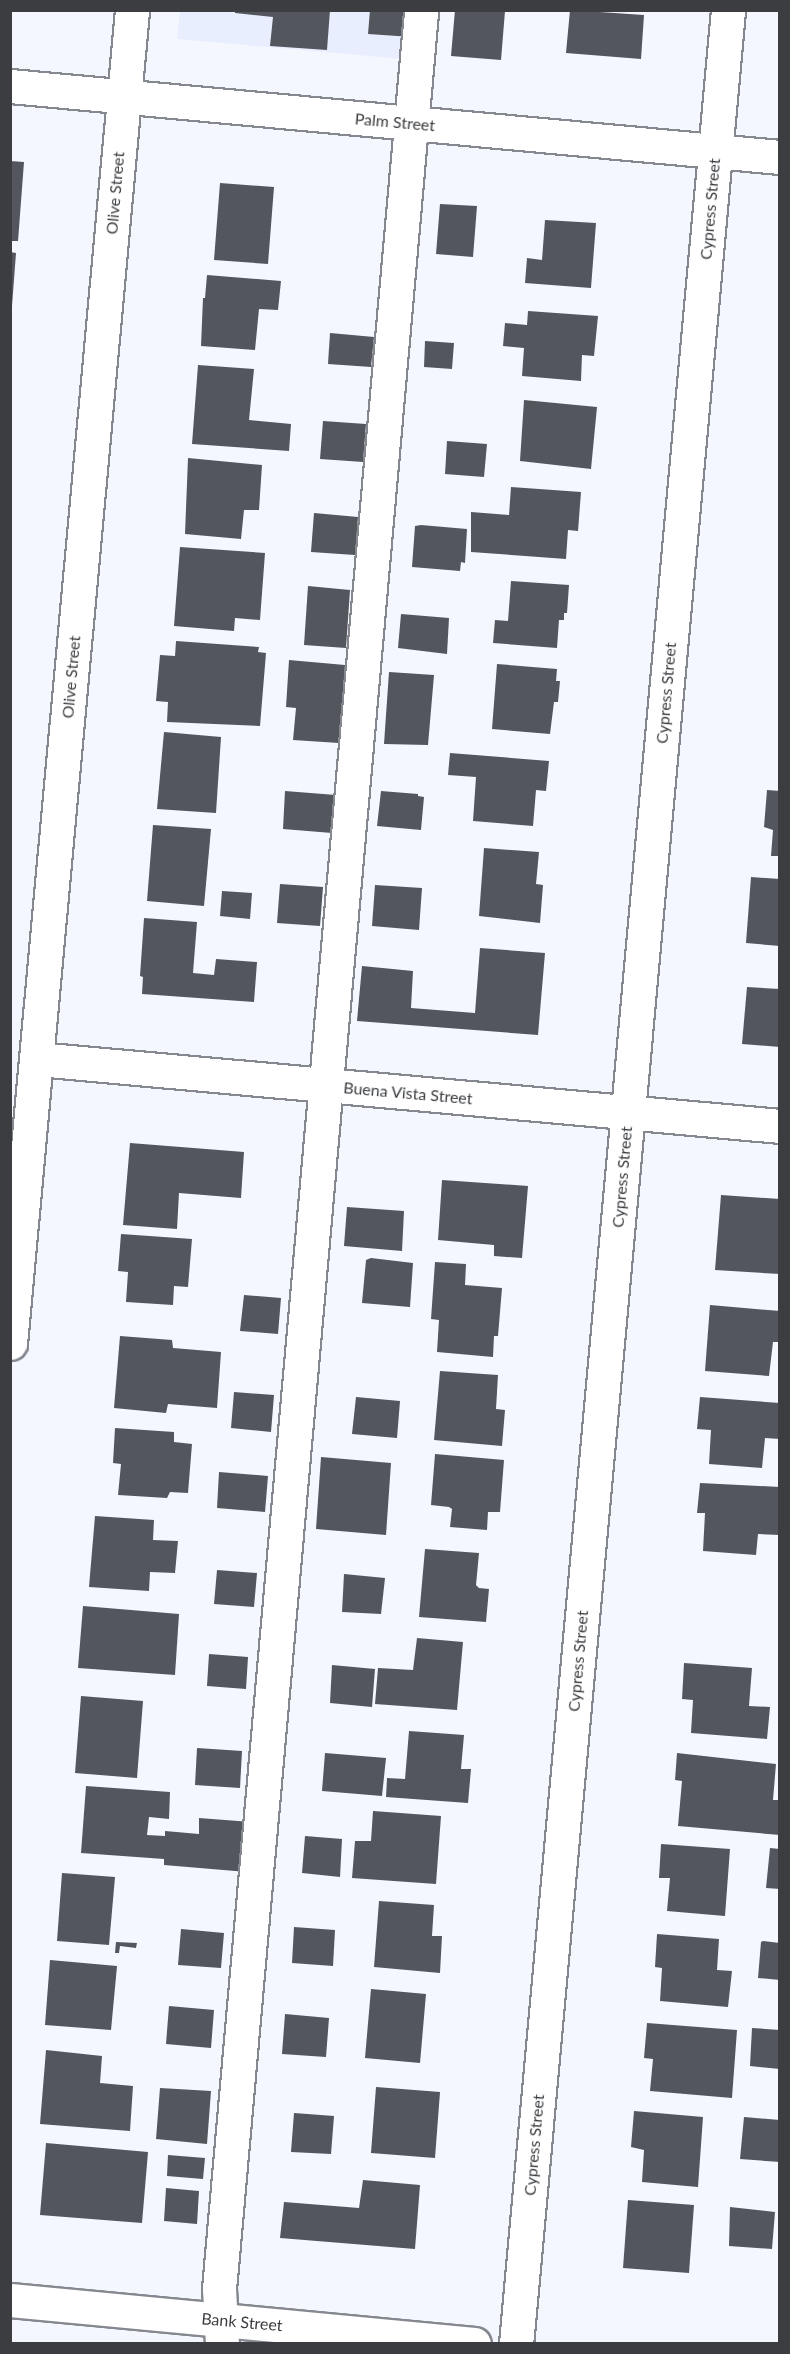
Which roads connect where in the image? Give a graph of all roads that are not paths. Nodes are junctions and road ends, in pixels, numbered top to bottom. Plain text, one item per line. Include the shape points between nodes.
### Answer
1 (132, 10) edge
2 (421, 10) edge
3 (728, 10) edge
4 (10, 86) edge
5 (124, 97) junction
6 (410, 123) junction
7 (715, 151) junction
8 (780, 157) edge
9 (37, 1059) junction
10 (326, 1085) junction
11 (628, 1112) junction
12 (780, 1126) edge
13 (17, 1195) edge
14 (10, 1343) edge
15 (10, 2300) edge
16 (221, 2332) edge
17 (474, 2343) edge
18 (516, 2343) edge

1 - 5 street, Olive Street
2 - 6 street
3 - 7 street, Cypress Street
4 - 5 street, Palm Street
5 - 6 street, Palm Street
5 - 9 street, Olive Street
6 - 7 street, Palm Street
6 - 10 street
7 - 8 street, Palm Street
7 - 11 street, Cypress Street
9 - 10 street, Buena Vista Street
9 - 13 street, Olive Street
10 - 11 street, Buena Vista Street
10 - 16 street via 219,2289
11 - 12 street, Buena Vista Street
11 - 18 street, Cypress Street
13 - 14 street, Olive Street
15 - 16 street, Bank Street
16 - 17 street, Bank Street

